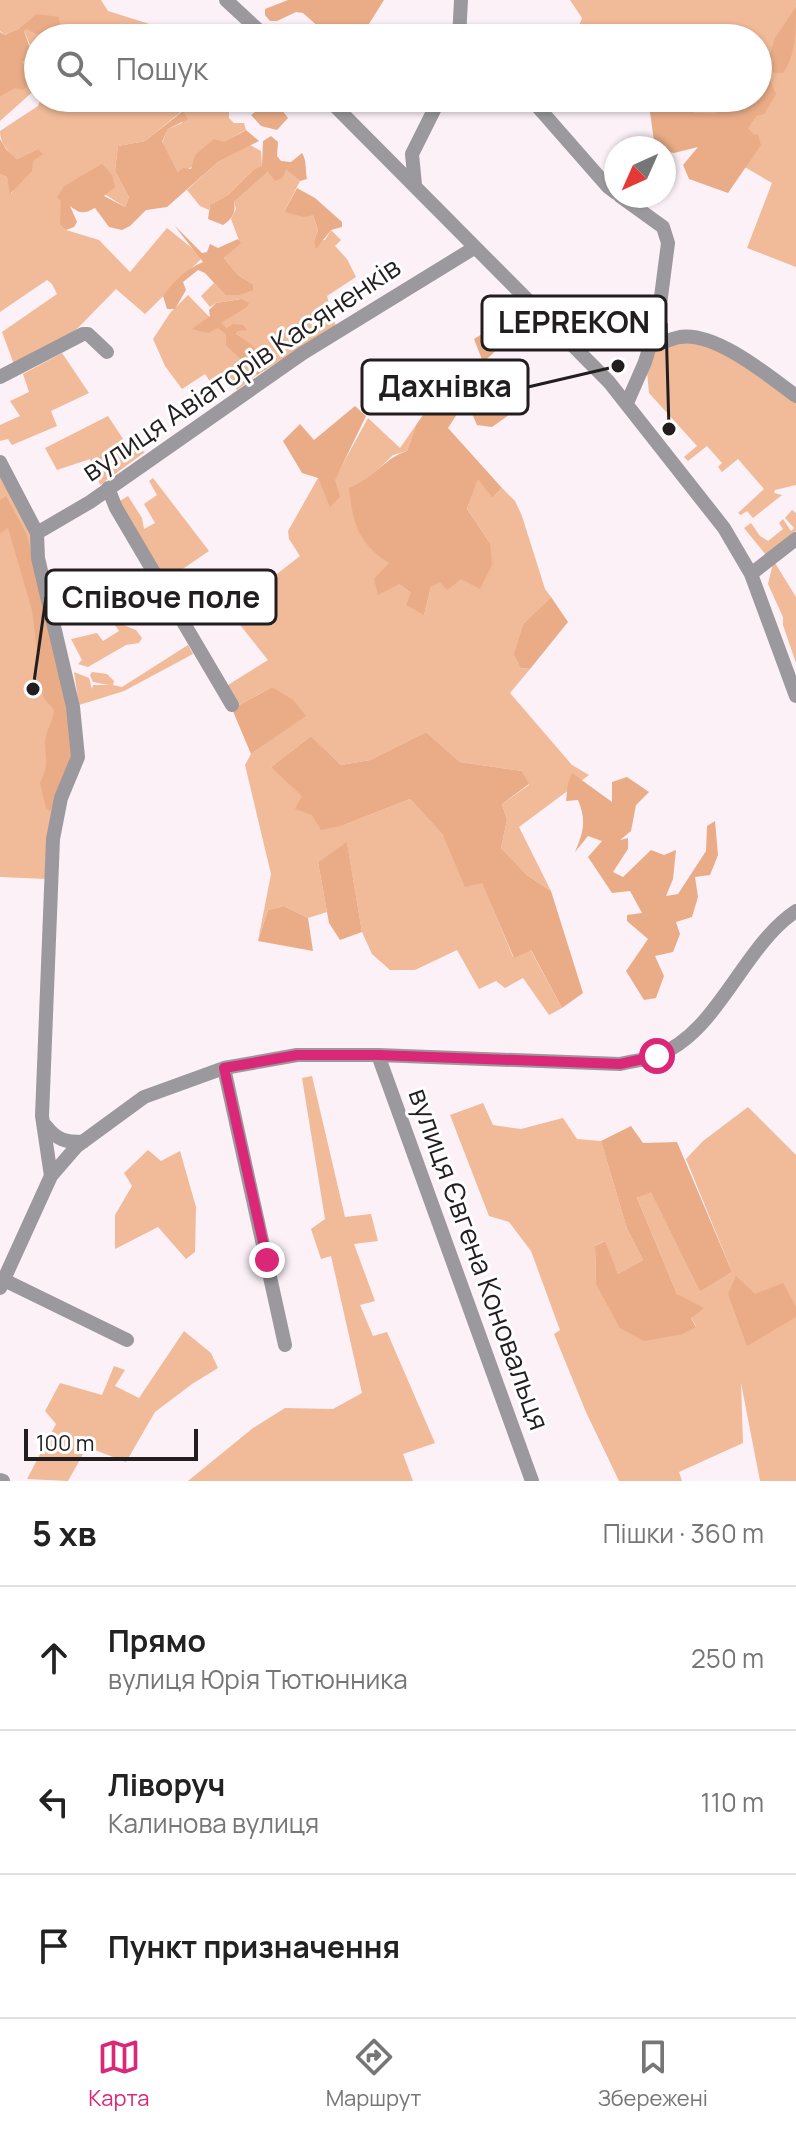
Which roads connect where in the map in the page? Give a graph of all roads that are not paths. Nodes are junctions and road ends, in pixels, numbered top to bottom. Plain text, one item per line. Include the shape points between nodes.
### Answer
1 (226, 0) edge
2 (461, 0) edge
3 (252, 24) edge
4 (460, 24) edge
5 (341, 112) edge
6 (433, 112) edge
7 (542, 112) edge
8 (414, 147) junction
9 (383, 154) junction
10 (604, 182) edge
11 (415, 185) junction
12 (637, 208) edge
13 (474, 248) junction
14 (650, 346) junction
15 (107, 352) dead end
16 (0, 377) edge
17 (796, 396) edge
18 (627, 403) junction
19 (0, 462) edge
20 (108, 488) junction
21 (37, 533) junction
22 (796, 539) edge
23 (751, 574) junction
24 (796, 696) edge
25 (232, 705) dead end
26 (796, 911) edge
27 (378, 1055) junction
28 (224, 1068) junction
29 (43, 1122) junction
30 (83, 1142) junction
31 (51, 1176) junction
32 (2, 1284) edge
33 (127, 1340) dead end
34 (285, 1345) dead end
35 (532, 1481) edge

1 - 3 street
2 - 4 street
5 - 9 street
6 - 8 street
7 - 10 street
8 - 9 street
8 - 11 street
9 - 11 street
11 - 13 street
12 - 14 street via 667,234 662,297
13 - 18 street
13 - 20 street, вулиця Авіаторів Касяненків via 269,375
14 - 17 street via 682,336 708,340
14 - 18 street
15 - 16 street via 83,334
18 - 23 street via 724,528
19 - 21 street
20 - 21 street, вулиця Авіаторів Касяненків
20 - 25 street
21 - 29 street via 38,558 73,707 78,757 61,798 53,839
22 - 23 street
23 - 24 street
26 - 27 street via 766,936 703,1022 657,1056 620,1064
27 - 28 street via 297,1055
27 - 35 street, вулиця Євгена Коновальця
28 - 30 street via 144,1097
28 - 34 street
29 - 30 street via 55,1137
29 - 31 street
30 - 31 street
31 - 32 street
32 - 33 street

